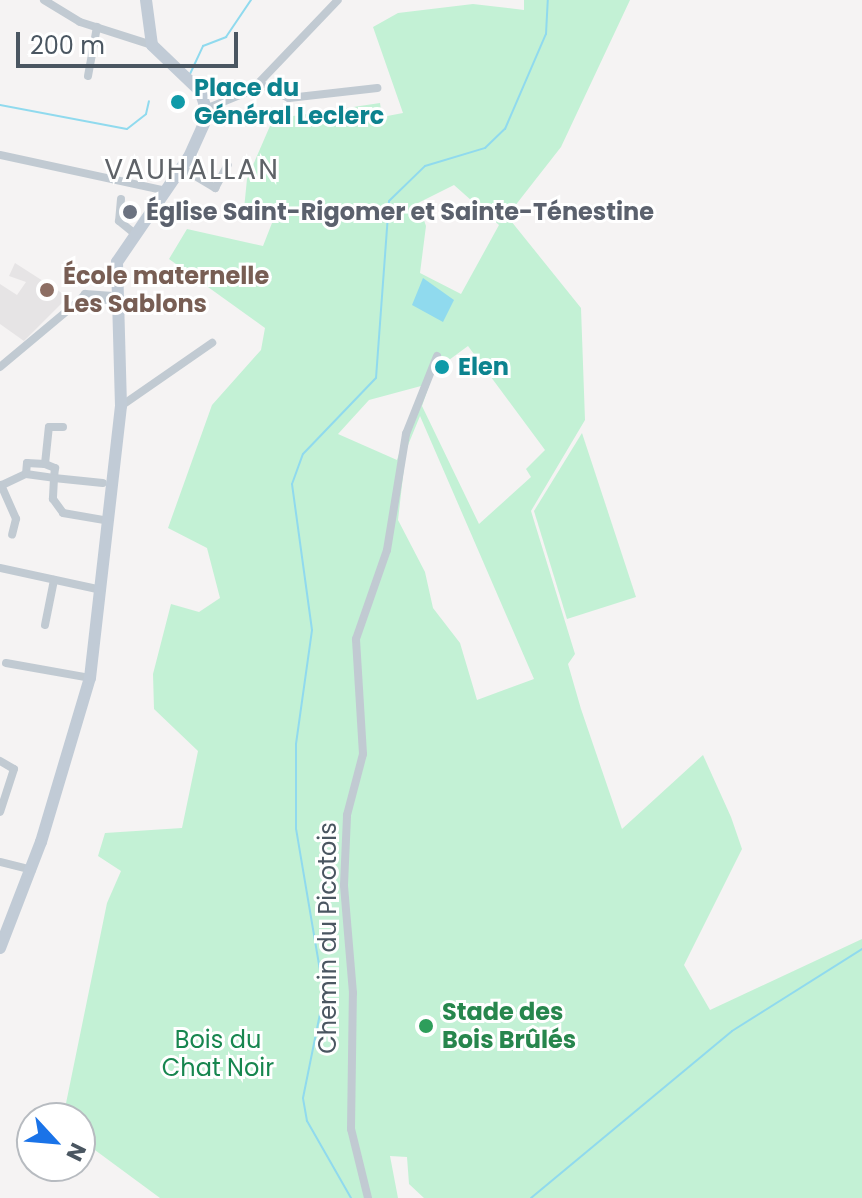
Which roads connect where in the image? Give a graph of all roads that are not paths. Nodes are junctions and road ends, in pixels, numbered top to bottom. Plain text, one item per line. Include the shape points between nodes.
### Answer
1 (44, 0) edge
2 (146, 0) edge
3 (338, 0) edge
4 (97, 27) junction
5 (152, 45) junction
6 (88, 76) dead end
7 (258, 83) junction
8 (377, 88) dead end
9 (208, 108) junction
10 (0, 155) edge
11 (228, 165) dead end
12 (182, 168) junction
13 (166, 191) junction
14 (121, 199) dead end
15 (134, 233) junction
16 (113, 298) junction
17 (212, 343) dead end
18 (437, 356) dead end
19 (0, 367) edge
20 (121, 406) junction
21 (63, 427) dead end
22 (45, 464) junction
23 (26, 474) junction
24 (54, 478) junction
25 (103, 483) dead end
26 (0, 486) edge
27 (104, 520) junction
28 (12, 535) dead end
29 (0, 570) edge
30 (54, 580) junction
31 (102, 590) junction
32 (45, 625) dead end
33 (6, 663) dead end
34 (90, 678) junction
35 (0, 761) edge
36 (0, 812) edge
37 (0, 862) edge
38 (32, 870) junction
39 (0, 948) edge
40 (368, 1198) edge

1 - 4 street
2 - 5 main road
3 - 7 street
4 - 5 street
4 - 6 street
5 - 9 main road
7 - 8 street via 289,98
7 - 9 street via 229,106
9 - 12 main road
10 - 13 street
11 - 12 street via 215,188
12 - 13 main road
13 - 15 main road
14 - 15 street via 119,221
15 - 16 main road via 117,262
16 - 19 street via 80,300
16 - 20 main road
17 - 20 street
18 - 40 street, Chemin du Picotois via 406,434 387,550 356,639 363,754 347,815 344,885 353,993 351,1129
20 - 27 main road
21 - 22 street via 49,427
22 - 23 street via 27,463
22 - 24 street via 55,468
23 - 24 street
23 - 26 street
24 - 25 street
24 - 27 street via 53,499 63,513
26 - 28 street via 16,519
27 - 31 main road
29 - 30 street
30 - 31 street
30 - 32 street
31 - 34 main road
33 - 34 street
34 - 38 main road
35 - 36 street via 13,765
37 - 38 street
38 - 39 main road

